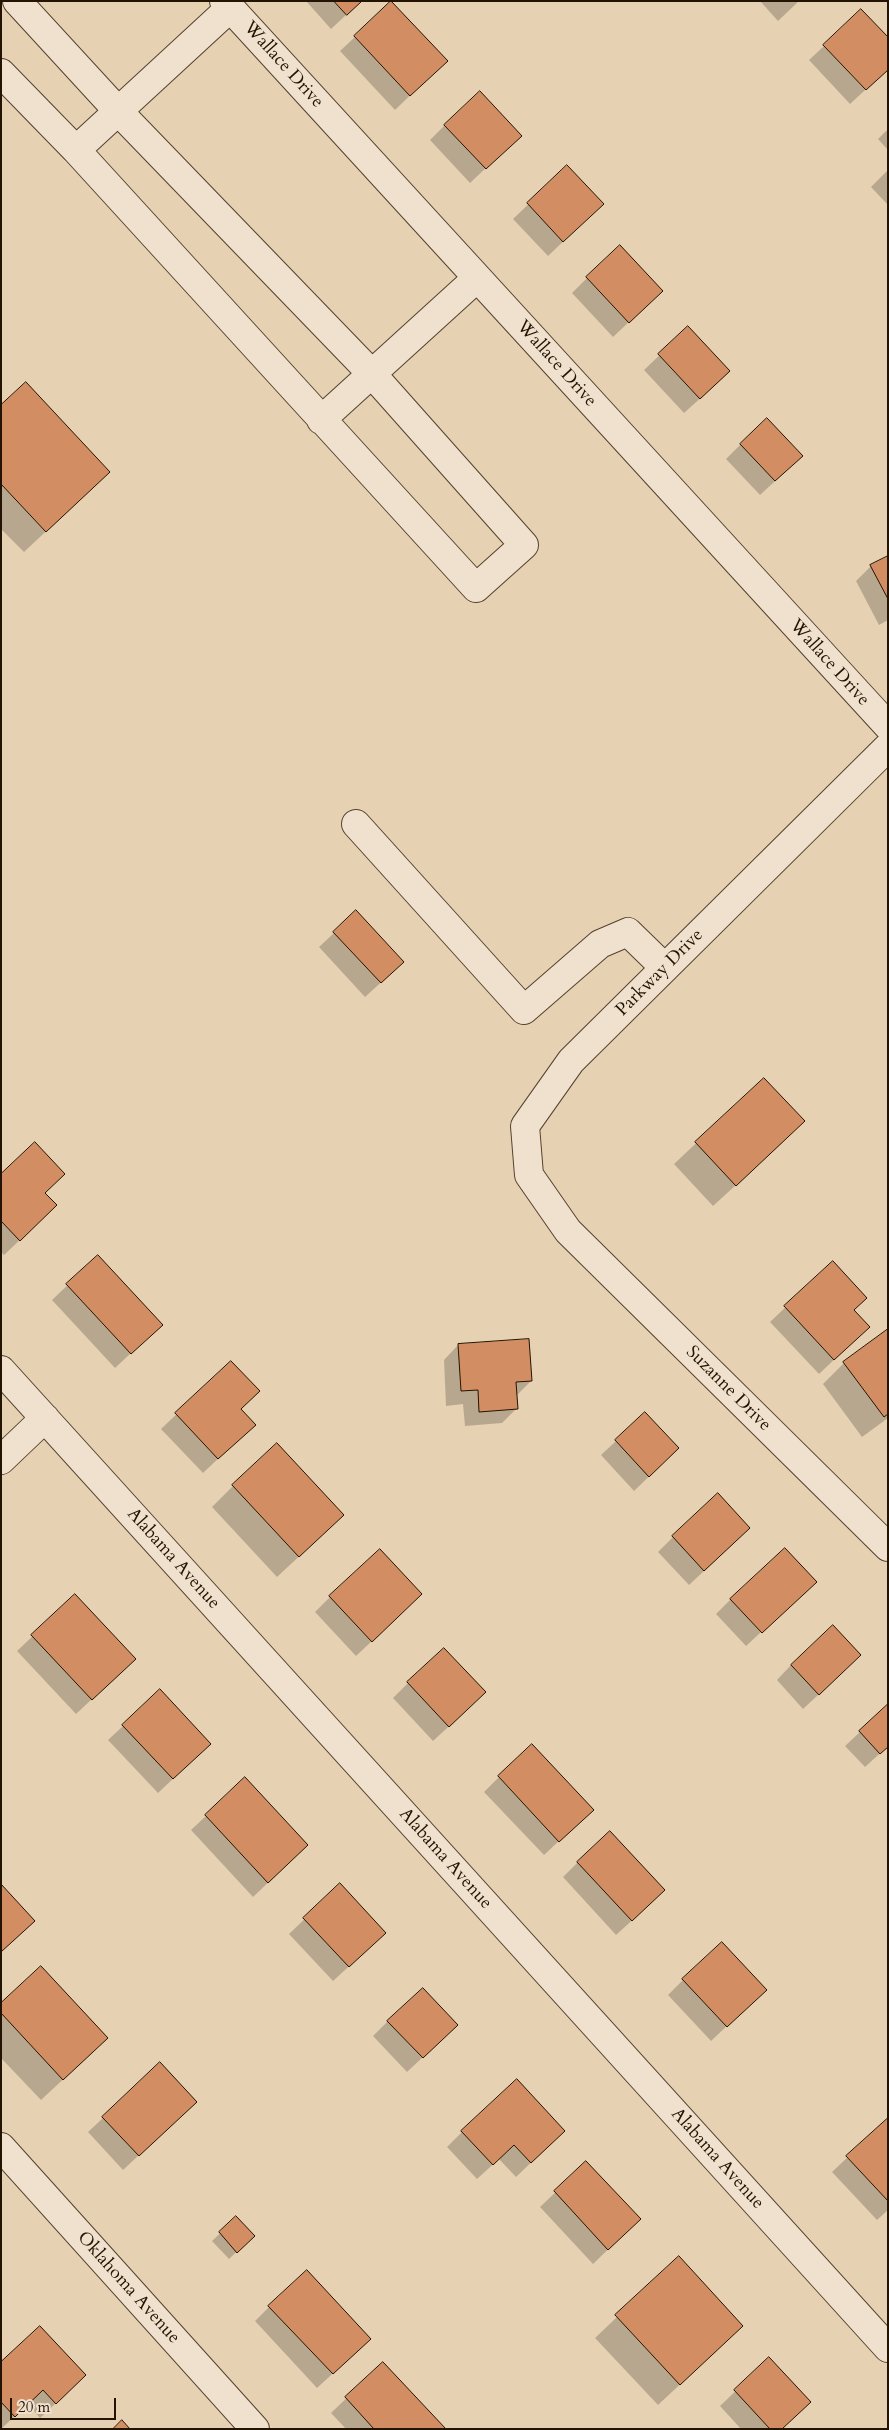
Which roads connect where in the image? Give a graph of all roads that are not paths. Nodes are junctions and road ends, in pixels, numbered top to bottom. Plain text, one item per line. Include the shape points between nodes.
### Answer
1 (17, 1) edge
2 (227, 5) edge
3 (1, 73) edge
4 (118, 111) junction
5 (76, 150) junction
6 (478, 278) junction
7 (372, 374) junction
8 (321, 420) junction
9 (888, 726) edge
10 (888, 747) edge
11 (356, 824) dead end
12 (665, 968) junction
13 (568, 1231) joint
14 (1, 1370) edge
15 (45, 1418) junction
16 (1, 1460) edge
17 (888, 1548) edge
18 (1, 2148) edge
19 (888, 2348) edge
20 (255, 2429) edge

1 - 4 street
2 - 4 street
2 - 6 street, Wallace Drive
3 - 5 street
4 - 5 street
4 - 7 street
5 - 8 street
6 - 7 street
6 - 9 street, Wallace Drive
7 - 8 street
7 - 8 street via 524,545 476,588
10 - 12 street, Parkway Drive
11 - 12 street via 524,1010 600,944 628,932
12 - 13 street, Parkway Drive via 571,1061 525,1126 529,1175
13 - 17 street, Suzanne Drive
14 - 15 street, Alabama Avenue
15 - 16 street
15 - 19 street, Alabama Avenue
18 - 20 street, Oklahoma Avenue

